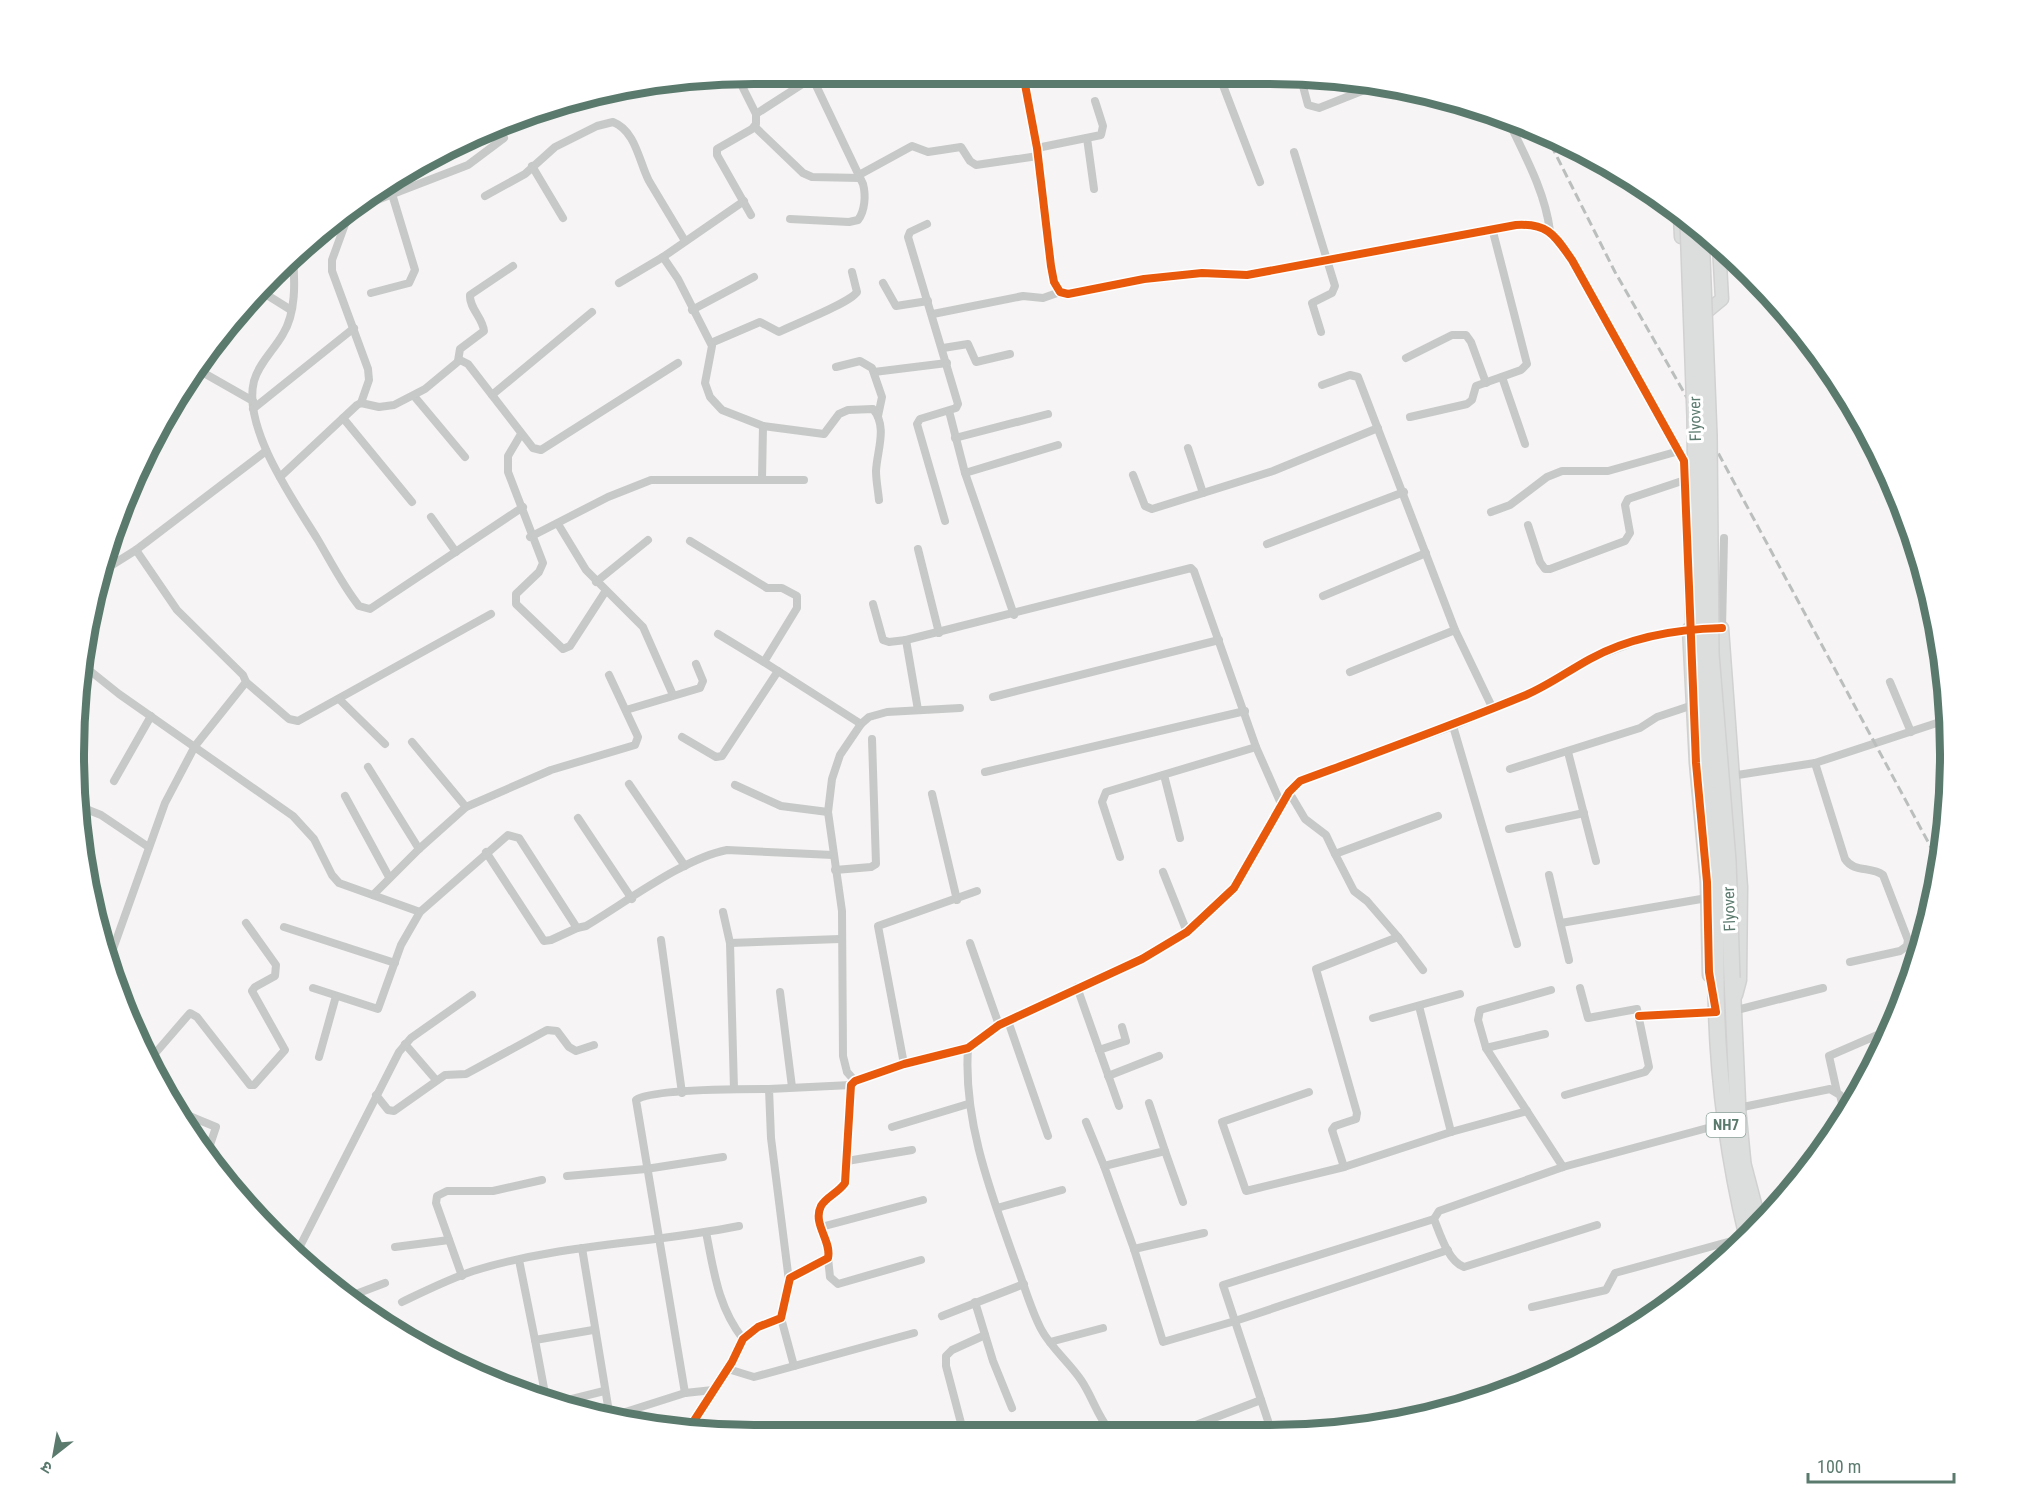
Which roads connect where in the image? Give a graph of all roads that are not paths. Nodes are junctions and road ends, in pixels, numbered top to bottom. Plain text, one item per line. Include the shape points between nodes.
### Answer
1 (742, 84) edge
2 (801, 84) edge
3 (819, 84) edge
4 (1025, 84) edge
5 (1225, 84) edge
6 (1303, 85) edge
7 (1362, 91) edge
8 (1095, 101) dead end
9 (756, 114) junction
10 (755, 127) junction
11 (1513, 130) edge
12 (504, 138) dead end
13 (1087, 138) junction
14 (1037, 152) junction
15 (1294, 152) dead end
16 (532, 166) junction
17 (859, 176) junction
18 (1260, 182) dead end
19 (1094, 189) dead end
20 (392, 194) junction
21 (485, 196) dead end
22 (379, 199) edge
23 (744, 201) junction
24 (751, 214) dead end
25 (563, 218) dead end
26 (790, 219) dead end
27 (345, 223) edge
28 (927, 224) dead end
29 (1681, 225) edge
30 (1492, 228) junction
31 (1550, 231) junction
32 (1688, 231) edge
33 (685, 241) junction
34 (1701, 242) edge
35 (663, 256) junction
36 (1720, 257) edge
37 (1327, 261) junction
38 (513, 266) dead end
39 (293, 268) edge
40 (852, 272) dead end
41 (754, 277) dead end
42 (883, 283) dead end
43 (619, 284) dead end
44 (1060, 292) junction
45 (371, 293) dead end
46 (266, 295) edge
47 (928, 301) junction
48 (291, 310) junction
49 (692, 310) junction
50 (592, 312) dead end
51 (933, 314) junction
52 (354, 328) junction
53 (1321, 332) dead end
54 (711, 343) junction
55 (943, 348) junction
56 (1011, 354) dead end
57 (1406, 358) dead end
58 (458, 361) junction
59 (678, 363) dead end
60 (947, 363) junction
61 (836, 367) dead end
62 (874, 372) junction
63 (203, 373) edge
64 (1502, 377) junction
65 (1486, 383) junction
66 (1322, 385) dead end
67 (414, 396) junction
68 (492, 396) junction
69 (362, 403) junction
70 (253, 405) junction
71 (949, 411) junction
72 (1048, 414) dead end
73 (878, 416) junction
74 (1410, 417) dead end
75 (343, 418) junction
76 (763, 426) junction
77 (1378, 429) junction
78 (521, 434) junction
79 (955, 438) junction
80 (1525, 444) dead end
81 (1058, 445) dead end
82 (1188, 448) dead end
83 (266, 451) junction
84 (1679, 451) junction
85 (465, 457) dead end
86 (965, 473) junction
87 (1133, 474) dead end
88 (280, 477) junction
89 (762, 479) junction
90 (804, 480) dead end
91 (1685, 480) junction
92 (1404, 492) junction
93 (1203, 493) junction
94 (879, 500) dead end
95 (412, 502) dead end
96 (523, 507) junction
97 (1491, 513) dead end
98 (431, 517) dead end
99 (945, 521) dead end
100 (558, 524) junction
101 (1528, 525) dead end
102 (530, 537) junction
103 (1724, 538) dead end
104 (648, 540) dead end
105 (690, 541) dead end
106 (1267, 544) dead end
107 (918, 549) dead end
108 (136, 550) junction
109 (456, 552) junction
110 (1426, 554) junction
111 (112, 565) edge
112 (596, 582) junction
113 (605, 592) junction
114 (1323, 596) dead end
115 (873, 604) dead end
116 (490, 614) dead end
117 (1014, 615) junction
118 (1722, 628) junction
119 (1689, 629) junction
120 (1455, 630) junction
121 (939, 633) junction
122 (718, 634) dead end
123 (906, 640) junction
124 (1219, 640) junction
125 (764, 662) junction
126 (696, 664) dead end
127 (90, 670) edge
128 (778, 671) junction
129 (1350, 672) dead end
130 (609, 675) dead end
131 (246, 682) junction
132 (1890, 682) dead end
133 (674, 695) junction
134 (993, 697) dead end
135 (339, 699) junction
136 (1693, 705) junction
137 (960, 708) dead end
138 (1493, 709) junction
139 (626, 710) junction
140 (918, 710) junction
141 (1245, 711) junction
142 (151, 716) junction
143 (1939, 722) edge
144 (861, 724) junction
145 (1452, 726) junction
146 (1911, 732) junction
147 (682, 737) dead end
148 (872, 739) dead end
149 (412, 742) dead end
150 (385, 744) dead end
151 (195, 746) junction
152 (1256, 747) junction
153 (1568, 752) junction
154 (1815, 763) junction
155 (368, 767) dead end
156 (1510, 769) dead end
157 (985, 772) dead end
158 (1164, 775) junction
159 (1731, 776) junction
160 (114, 782) dead end
161 (629, 784) dead end
162 (735, 785) dead end
163 (1289, 792) junction
164 (932, 794) dead end
165 (345, 796) dead end
166 (1282, 806) junction
167 (466, 807) junction
168 (86, 809) edge
169 (828, 812) junction
170 (1584, 813) junction
171 (1438, 816) dead end
172 (578, 818) dead end
173 (1509, 829) dead end
174 (1180, 838) dead end
175 (147, 846) junction
176 (419, 849) junction
177 (486, 852) junction
178 (1335, 854) junction
179 (833, 855) junction
180 (1120, 857) dead end
181 (1596, 861) dead end
182 (685, 866) junction
183 (835, 870) junction
184 (1163, 872) dead end
185 (1548, 875) dead end
186 (389, 878) junction
187 (977, 891) dead end
188 (373, 895) junction
189 (1707, 898) junction
190 (632, 899) junction
191 (957, 900) junction
192 (420, 912) junction
193 (723, 912) dead end
194 (246, 923) dead end
195 (1561, 923) junction
196 (284, 927) dead end
197 (577, 928) junction
198 (1186, 932) junction
199 (1398, 937) junction
200 (840, 939) junction
201 (662, 940) dead end
202 (730, 943) junction
203 (970, 943) dead end
204 (1516, 944) dead end
205 (113, 948) edge
206 (1569, 960) dead end
207 (1850, 962) dead end
208 (395, 963) junction
209 (1423, 970) dead end
210 (1077, 987) junction
211 (1580, 987) dead end
212 (313, 988) dead end
213 (1823, 988) dead end
214 (1551, 990) dead end
215 (780, 992) dead end
216 (1460, 994) dead end
217 (472, 995) dead end
218 (336, 996) junction
219 (1419, 1006) junction
220 (1733, 1011) junction
221 (1716, 1012) junction
222 (1639, 1016) junction
223 (1373, 1018) dead end
224 (1008, 1021) junction
225 (999, 1025) junction
226 (1122, 1027) dead end
227 (1879, 1033) edge
228 (1545, 1034) dead end
229 (405, 1044) junction
230 (594, 1045) dead end
231 (968, 1048) junction
232 (1486, 1048) junction
233 (1099, 1050) junction
234 (155, 1054) edge
235 (1159, 1056) dead end
236 (319, 1057) dead end
237 (904, 1064) junction
238 (1108, 1076) junction
239 (436, 1080) junction
240 (853, 1083) junction
241 (792, 1087) junction
242 (734, 1089) junction
243 (769, 1089) junction
244 (1309, 1092) dead end
245 (1837, 1092) junction
246 (682, 1093) junction
247 (376, 1095) junction
248 (1564, 1095) dead end
249 (1149, 1103) dead end
250 (968, 1104) junction
251 (1841, 1104) edge
252 (1119, 1106) dead end
253 (1738, 1108) junction
254 (1527, 1111) junction
255 (190, 1116) edge
256 (1086, 1122) dead end
257 (1726, 1123) junction
258 (892, 1127) dead end
259 (1451, 1132) junction
260 (1048, 1136) dead end
261 (210, 1145) edge
262 (912, 1150) dead end
263 (1165, 1151) junction
264 (723, 1157) dead end
265 (847, 1161) junction
266 (1104, 1166) junction
267 (1344, 1167) junction
268 (1563, 1167) junction
269 (646, 1169) junction
270 (567, 1176) dead end
271 (542, 1180) dead end
272 (1062, 1190) dead end
273 (923, 1200) dead end
274 (1183, 1202) dead end
275 (997, 1208) junction
276 (1757, 1216) edge
277 (1434, 1219) junction
278 (1597, 1225) dead end
279 (739, 1226) dead end
280 (821, 1227) junction
281 (1744, 1229) edge
282 (706, 1233) junction
283 (1204, 1233) dead end
284 (449, 1240) junction
285 (658, 1240) junction
286 (1731, 1241) edge
287 (299, 1247) edge
288 (395, 1247) dead end
289 (582, 1248) junction
290 (1134, 1249) junction
291 (1448, 1250) junction
292 (828, 1258) junction
293 (519, 1260) junction
294 (921, 1260) dead end
295 (462, 1276) junction
296 (789, 1281) junction
297 (385, 1283) dead end
298 (1024, 1284) junction
299 (357, 1294) edge
300 (402, 1302) dead end
301 (975, 1302) junction
302 (1532, 1307) dead end
303 (942, 1316) dead end
304 (781, 1318) junction
305 (1235, 1321) junction
306 (1102, 1328) dead end
307 (593, 1330) junction
308 (914, 1333) dead end
309 (985, 1335) junction
310 (743, 1339) junction
311 (535, 1340) junction
312 (1050, 1342) junction
313 (794, 1366) junction
314 (728, 1369) junction
315 (713, 1390) junction
316 (544, 1391) edge
317 (604, 1392) junction
318 (685, 1393) junction
319 (572, 1399) edge
320 (1261, 1400) junction
321 (608, 1408) edge
322 (1012, 1408) dead end
323 (623, 1412) edge
324 (693, 1422) edge
325 (961, 1423) dead end
326 (1105, 1425) edge
327 (1196, 1425) edge
328 (1269, 1425) edge

1 - 9 street
2 - 9 street
3 - 17 street
4 - 14 street
5 - 18 street
6 - 7 street via 1312,108
8 - 13 street via 1103,129 1101,135
9 - 10 street
10 - 17 street via 803,173 813,177
10 - 23 street via 719,147 717,152
11 - 31 street via 1545,206
12 - 20 street via 468,165
13 - 14 street
13 - 19 street
14 - 17 street via 976,165 961,147 928,152 912,146
14 - 44 street via 1051,266
15 - 37 street
16 - 21 street via 518,179
16 - 25 street
16 - 33 street via 555,147 597,126 616,123 634,145 648,178
17 - 26 street via 865,195 858,220
20 - 22 street
20 - 45 street via 415,270 409,283
23 - 24 street
23 - 33 street
27 - 52 street via 331,266
28 - 47 street via 908,237
29 - 36 street via 1686,328 1722,299
30 - 31 street via 1528,224
30 - 37 street
30 - 64 street via 1528,361 1521,370
31 - 84 street via 1572,260
32 - 221 highway, Flyover / NH7, bridge via 1696,614 1716,860
33 - 35 street
34 - 220 highway, Flyover / NH7, bridge via 1709,436 1711,654 1728,861
35 - 43 street
35 - 49 street
37 - 44 street via 1247,276 1202,273 1144,279 1068,294
37 - 53 street via 1335,290 1311,303
38 - 58 street via 470,295 484,331 460,349
39 - 48 street
40 - 54 street via 857,292 846,303 779,332 760,322
41 - 49 street
42 - 47 street via 896,306
44 - 51 street via 1043,298 1023,296
46 - 48 street
47 - 51 street
48 - 70 street via 284,334 257,373
49 - 54 street
50 - 68 street
51 - 55 street
52 - 69 street via 369,375
52 - 70 street
54 - 76 street via 705,383 714,403
55 - 56 street via 967,344 975,362
55 - 60 street
57 - 65 street via 1452,336 1466,334
58 - 67 street
58 - 68 street via 468,364
59 - 78 street via 546,449 532,448
60 - 62 street
60 - 71 street via 958,404
61 - 62 street via 861,361
62 - 73 street via 882,397
63 - 70 street
64 - 65 street
64 - 80 street
65 - 74 street via 1474,388 1467,404
66 - 77 street via 1356,375
67 - 69 street via 387,407
67 - 85 street
68 - 78 street
69 - 75 street
70 - 83 street
71 - 79 street
71 - 99 street via 920,419 917,424
72 - 79 street
73 - 76 street via 868,407 848,410 819,435
73 - 94 street
75 - 88 street
75 - 95 street
76 - 89 street
77 - 92 street
77 - 93 street via 1273,471
78 - 96 street via 507,464
79 - 86 street
81 - 86 street
82 - 93 street
83 - 88 street
83 - 108 street
84 - 91 street
84 - 97 street via 1608,471 1562,471
86 - 117 street
87 - 93 street via 1145,506 1150,509
88 - 109 street via 362,609 370,609
89 - 90 street
89 - 100 street via 651,480 608,497
91 - 101 street via 1628,499 1625,505 1630,533 1625,541 1550,569 1540,562
91 - 119 street
92 - 106 street
92 - 110 street
96 - 102 street
96 - 109 street
98 - 109 street
100 - 102 street
100 - 112 street
102 - 113 street via 542,567 518,591 515,602 559,648 570,645
103 - 118 street
104 - 112 street
105 - 125 street via 767,588 782,588 797,596 797,608
107 - 121 street
108 - 111 street
108 - 131 street via 177,610
110 - 114 street
110 - 120 street
112 - 113 street
113 - 133 street via 643,627
115 - 123 street via 883,640
116 - 135 street
117 - 121 street
117 - 124 street via 1191,568
118 - 119 street
118 - 159 street
119 - 136 street
119 - 138 street via 1645,638 1592,658 1540,689
120 - 129 street
120 - 138 street
121 - 123 street
122 - 125 street
123 - 140 street
124 - 134 street
124 - 141 street
125 - 128 street
126 - 133 street via 702,686
127 - 142 street
128 - 144 street
128 - 147 street via 720,757
130 - 139 street
131 - 135 street via 291,721 301,720
131 - 151 street
132 - 146 street
133 - 139 street
135 - 150 street
136 - 153 street
136 - 189 street
137 - 140 street
138 - 145 street
139 - 167 street via 638,737 635,745 551,770
140 - 144 street via 877,714
141 - 152 street
141 - 157 street
142 - 151 street
142 - 160 street
143 - 146 street
144 - 169 street via 840,754
145 - 163 street via 1300,781
145 - 204 street
146 - 154 street
148 - 183 street via 876,864
149 - 167 street
151 - 175 street
151 - 188 street via 293,816 314,839 339,883
152 - 158 street
152 - 166 street
153 - 156 street
153 - 170 street
154 - 159 street
154 - 207 street via 1845,859 1854,868 1883,875 1908,940 1900,951
155 - 176 street
158 - 174 street
158 - 180 street via 1111,789 1102,797
159 - 220 street via 1741,887 1740,980
161 - 182 street
162 - 169 street via 781,806
163 - 166 street
163 - 178 street via 1305,819 1326,835
164 - 191 street
165 - 186 street
166 - 198 street via 1234,888
167 - 176 street
168 - 175 street
169 - 179 street
170 - 173 street
170 - 181 street
171 - 178 street
172 - 190 street
175 - 205 street
176 - 186 street
177 - 192 street
177 - 197 street via 544,941
177 - 197 street via 504,837 516,836
178 - 199 street via 1354,891 1368,901
179 - 182 street via 727,850 705,855
179 - 183 street
182 - 190 street
183 - 200 street via 842,911
184 - 198 street
185 - 195 street
186 - 188 street
187 - 191 street
188 - 192 street
189 - 195 street
189 - 221 street via 1709,972
190 - 197 street
191 - 237 street via 881,923 877,928
192 - 208 street
193 - 202 street
194 - 234 street via 276,965 275,976 252,991 285,1050 250,1085 190,1013
195 - 206 street
196 - 208 street
198 - 210 street via 1142,958
199 - 209 street
199 - 267 street via 1315,971 1357,1113 1356,1119 1332,1130
200 - 202 street
200 - 240 street via 843,1056
201 - 246 street
202 - 242 street
203 - 225 street
208 - 218 street via 378,1009
210 - 224 street
210 - 233 street
211 - 222 street via 1588,1018 1634,1008
212 - 218 street
213 - 220 street
214 - 232 street via 1480,1010 1478,1020
215 - 241 street
216 - 219 street
217 - 229 street
218 - 236 street
219 - 223 street
219 - 259 street
220 - 253 highway, NH7
221 - 222 street
221 - 257 highway, NH7
222 - 248 street via 1648,1069
224 - 225 street
224 - 260 street
225 - 231 street
226 - 233 street via 1126,1041
227 - 245 street via 1830,1055 1828,1063
228 - 232 street
229 - 239 street
229 - 247 street
230 - 239 street via 572,1050 552,1029 466,1074 449,1074
231 - 237 street
231 - 250 street
232 - 254 street
233 - 238 street
235 - 238 street
237 - 240 street
238 - 252 street
239 - 247 street via 394,1111 388,1110
240 - 241 street
240 - 265 street
241 - 243 street
242 - 243 street
242 - 246 street
243 - 296 street via 771,1138
244 - 267 street via 1222,1121 1245,1190 1251,1192
245 - 251 street
245 - 253 street via 1830,1089
246 - 269 street via 642,1096 636,1100
247 - 287 street
249 - 263 street
250 - 258 street
250 - 275 street
253 - 276 highway, NH7 via 1743,1164
254 - 259 street
254 - 268 street
255 - 261 street via 216,1127
256 - 266 street
257 - 268 street
257 - 281 highway, NH7 via 1730,1166
259 - 267 street
262 - 265 street
263 - 266 street
263 - 274 street
264 - 269 street
265 - 280 street via 845,1183 822,1203
266 - 290 street
268 - 277 street via 1440,1211
269 - 270 street
269 - 285 street
271 - 284 street via 493,1191 439,1194 436,1203
272 - 275 street
273 - 280 street
275 - 298 street
277 - 291 street
277 - 305 street via 1224,1284 1222,1288
278 - 291 street via 1466,1267 1458,1265
279 - 282 street
280 - 292 street
282 - 285 street
282 - 310 street via 720,1301
283 - 290 street
284 - 288 street
284 - 295 street
285 - 289 street
285 - 318 street
286 - 302 street via 1616,1274 1606,1290
289 - 293 street
289 - 307 street
290 - 305 street via 1163,1342
291 - 305 street
292 - 294 street via 830,1277 838,1284
292 - 296 street
293 - 295 street
293 - 311 street
295 - 300 street
296 - 304 street
297 - 299 street
298 - 301 street
298 - 312 street
301 - 303 street
301 - 309 street
304 - 310 street via 758,1327
304 - 313 street
305 - 320 street
306 - 312 street
307 - 311 street
307 - 317 street
308 - 313 street
309 - 322 street
309 - 325 street via 946,1356
310 - 314 street
311 - 316 street
312 - 326 street via 1082,1382
313 - 314 street via 754,1377
314 - 315 street
315 - 318 street
315 - 324 street
317 - 319 street
317 - 321 street
318 - 323 street
320 - 327 street
320 - 328 street

